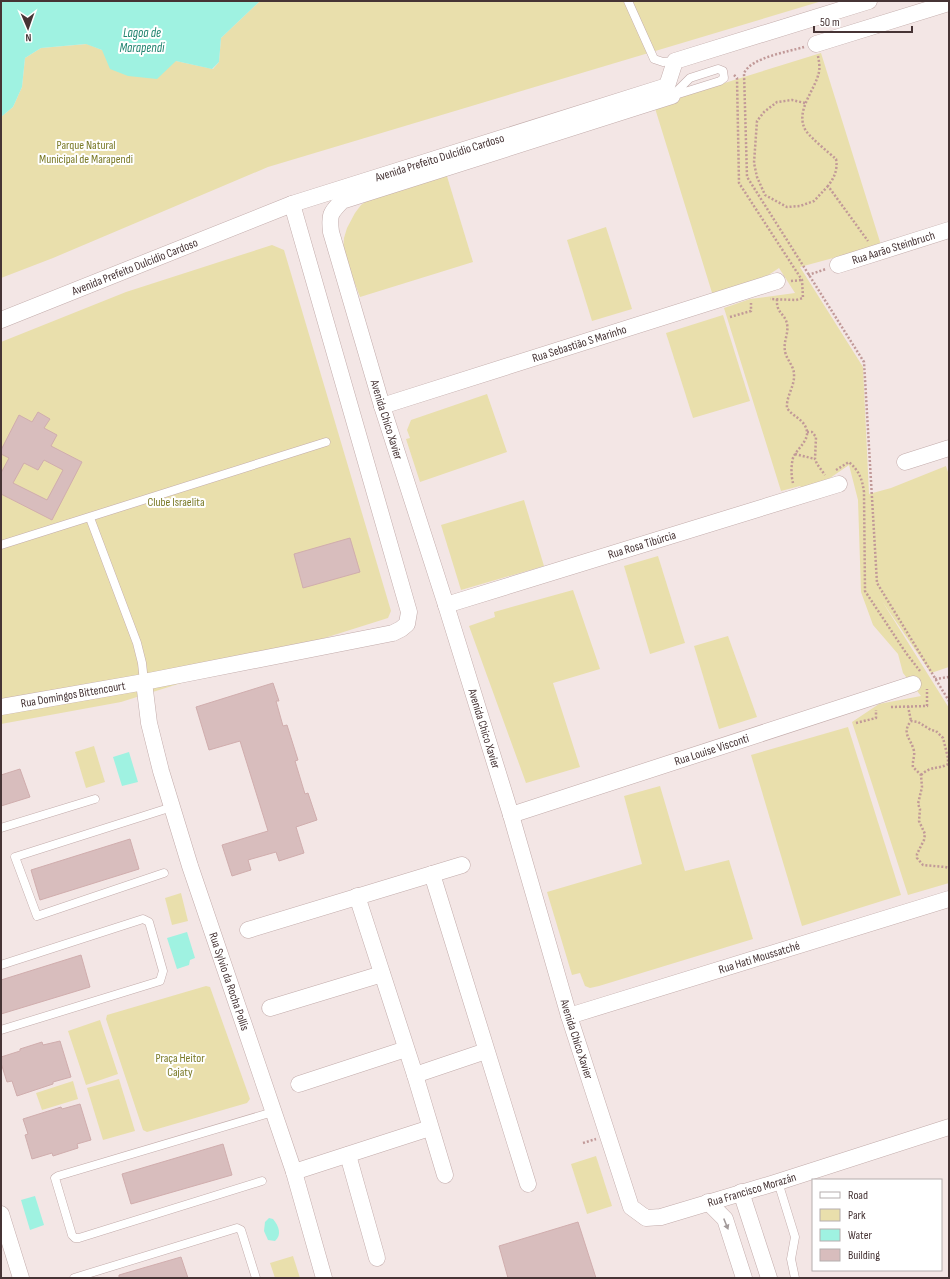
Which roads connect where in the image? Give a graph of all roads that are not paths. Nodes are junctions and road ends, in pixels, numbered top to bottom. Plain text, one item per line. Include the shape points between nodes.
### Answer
1 (628, 1) edge
2 (869, 1) edge
3 (949, 3) edge
4 (816, 44) road end
5 (675, 61) junction
6 (672, 96) junction
7 (292, 204) junction
8 (949, 230) edge
9 (331, 232) joint
10 (838, 265) road end
11 (777, 281) dead end
12 (1, 320) edge
13 (382, 406) junction
14 (326, 442) dead end
15 (949, 448) edge
16 (905, 462) dead end
17 (835, 478) road end
18 (90, 518) junction
19 (1, 545) edge
20 (446, 604) junction
21 (144, 682) junction
22 (921, 682) road end
23 (1, 707) edge
24 (96, 799) dead end
25 (172, 807) junction
26 (511, 815) junction
27 (1, 828) edge
28 (462, 864) dead end
29 (164, 873) dead end
30 (432, 874) junction
31 (357, 896) junction
32 (949, 899) edge
33 (248, 930) dead end
34 (1, 965) edge
35 (382, 974) junction
36 (270, 1008) dead end
37 (569, 1016) junction
38 (1, 1030) edge
39 (406, 1049) junction
40 (486, 1051) junction
41 (415, 1075) junction
42 (299, 1084) dead end
43 (274, 1112) junction
44 (949, 1127) edge
45 (430, 1128) junction
46 (348, 1155) junction
47 (294, 1172) junction
48 (445, 1175) dead end
49 (262, 1181) dead end
50 (778, 1182) junction
51 (528, 1184) dead end
52 (741, 1192) junction
53 (708, 1202) junction
54 (1, 1214) edge
55 (646, 1218) joint
56 (377, 1258) dead end
57 (21, 1278) edge
58 (74, 1278) edge
59 (256, 1278) edge
60 (324, 1278) edge
61 (744, 1278) edge
62 (768, 1278) edge
63 (795, 1278) edge

1 - 5 lane via 654,59 663,62
2 - 5 street
3 - 4 street
5 - 7 street, Avenida Prefeito Dulcídio Cardoso via 667,86
6 - 6 lane via 720,81 724,78 722,71 718,69 690,78
6 - 9 street, Avenida Prefeito Dulcídio Cardoso via 342,201 332,210
7 - 12 street, Avenida Prefeito Dulcídio Cardoso
7 - 21 street via 408,612 407,624 393,633
8 - 10 street, Rua Aarão Steinbruch
9 - 13 street, Avenida Chico Xavier
11 - 13 street, Rua Sebastião S Marinho
13 - 20 street, Avenida Chico Xavier
14 - 18 lane
15 - 16 street
17 - 20 street, Rua Rosa Tibúrcia
18 - 19 lane
18 - 21 lane via 137,643
20 - 26 street, Avenida Chico Xavier
21 - 23 street, Rua Domingos Bittencourt
21 - 25 street, Rua Sylvio da Rocha Pollis via 154,747
22 - 26 street, Rua Louise Visconti
24 - 27 lane
25 - 29 lane via 15,857 37,916
25 - 43 street, Rua Sylvio da Rocha Pollis
26 - 37 street, Avenida Chico Xavier
28 - 30 street
30 - 31 street
30 - 40 street
31 - 33 street
31 - 35 street
32 - 37 street, Rua Hati Moussatché
34 - 38 lane via 143,919 149,922 163,971 160,981
35 - 36 street
35 - 39 street
37 - 55 street, Avenida Chico Xavier via 631,1207
39 - 41 street
39 - 42 street
40 - 41 street
40 - 51 street
41 - 45 street
43 - 47 street, Rua Sylvio da Rocha Pollis
43 - 49 lane via 55,1178 75,1238
44 - 50 street, Rua Francisco Morazán
45 - 46 street
45 - 48 street
46 - 47 street
46 - 56 street
47 - 60 street, Rua Sylvio da Rocha Pollis
50 - 52 street, Rua Francisco Morazán
50 - 63 lane via 795,1237 791,1259
52 - 53 street, Rua Francisco Morazán
52 - 62 street
53 - 55 street, Rua Francisco Morazán via 660,1217
53 -> 61 street via 725,1219
54 - 57 street
58 - 59 lane via 237,1228 241,1230

